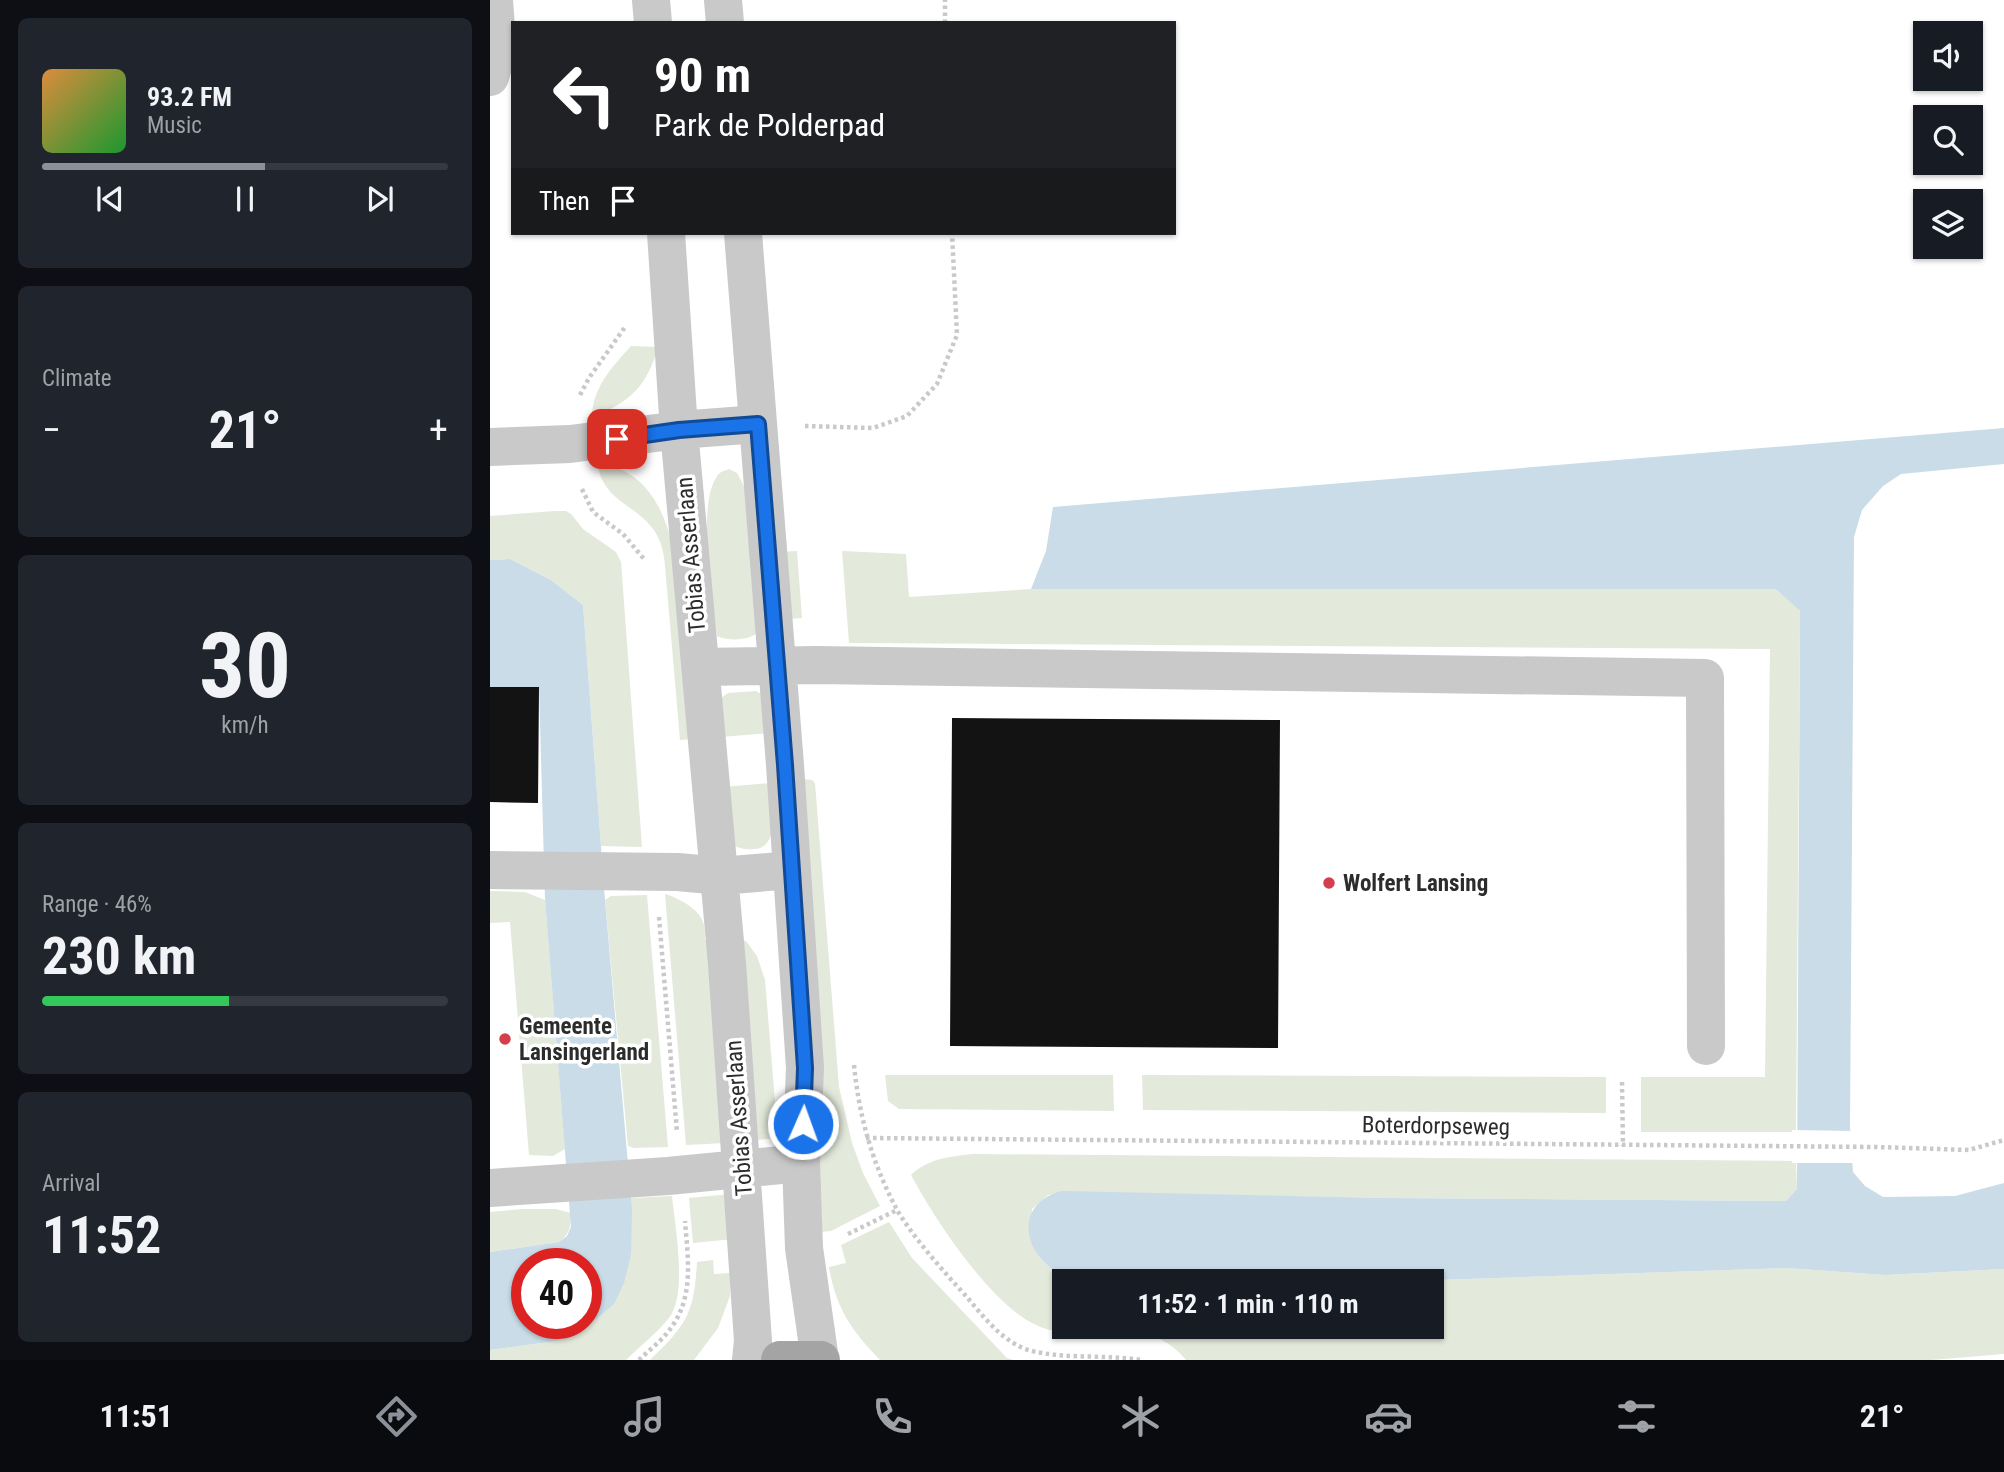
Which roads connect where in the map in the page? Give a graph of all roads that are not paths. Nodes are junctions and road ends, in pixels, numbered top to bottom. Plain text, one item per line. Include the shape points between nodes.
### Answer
1 (494, 0) edge
2 (652, 0) edge
3 (723, 0) edge
4 (653, 21) edge
5 (725, 21) edge
6 (490, 77) edge
7 (666, 235) edge
8 (743, 235) edge
9 (758, 424) junction
10 (679, 430) junction
11 (490, 447) edge
12 (777, 666) junction
13 (701, 667) junction
14 (490, 870) edge
15 (792, 870) junction
16 (720, 876) junction
17 (1706, 1045) dead end
18 (801, 1163) junction
19 (742, 1168) junction
20 (506, 1188) edge
21 (751, 1360) edge
22 (780, 1360) edge
23 (821, 1360) edge

1 - 6 street via 498,45
2 - 4 street
3 - 5 street
7 - 10 street, Tobias Asserlaan
8 - 9 street
9 - 10 street
9 - 12 street
10 - 11 street via 570,444
10 - 13 street, Tobias Asserlaan
12 - 13 street
12 - 15 street
12 - 17 street via 1705,678
13 - 16 street, Tobias Asserlaan
14 - 16 street
15 - 16 street
15 - 18 street via 805,1068
16 - 19 street, Tobias Asserlaan
18 - 19 street
18 - 23 street via 804,1248
19 - 20 street
19 - 21 street, Tobias Asserlaan via 754,1341
22 - 23 main road

